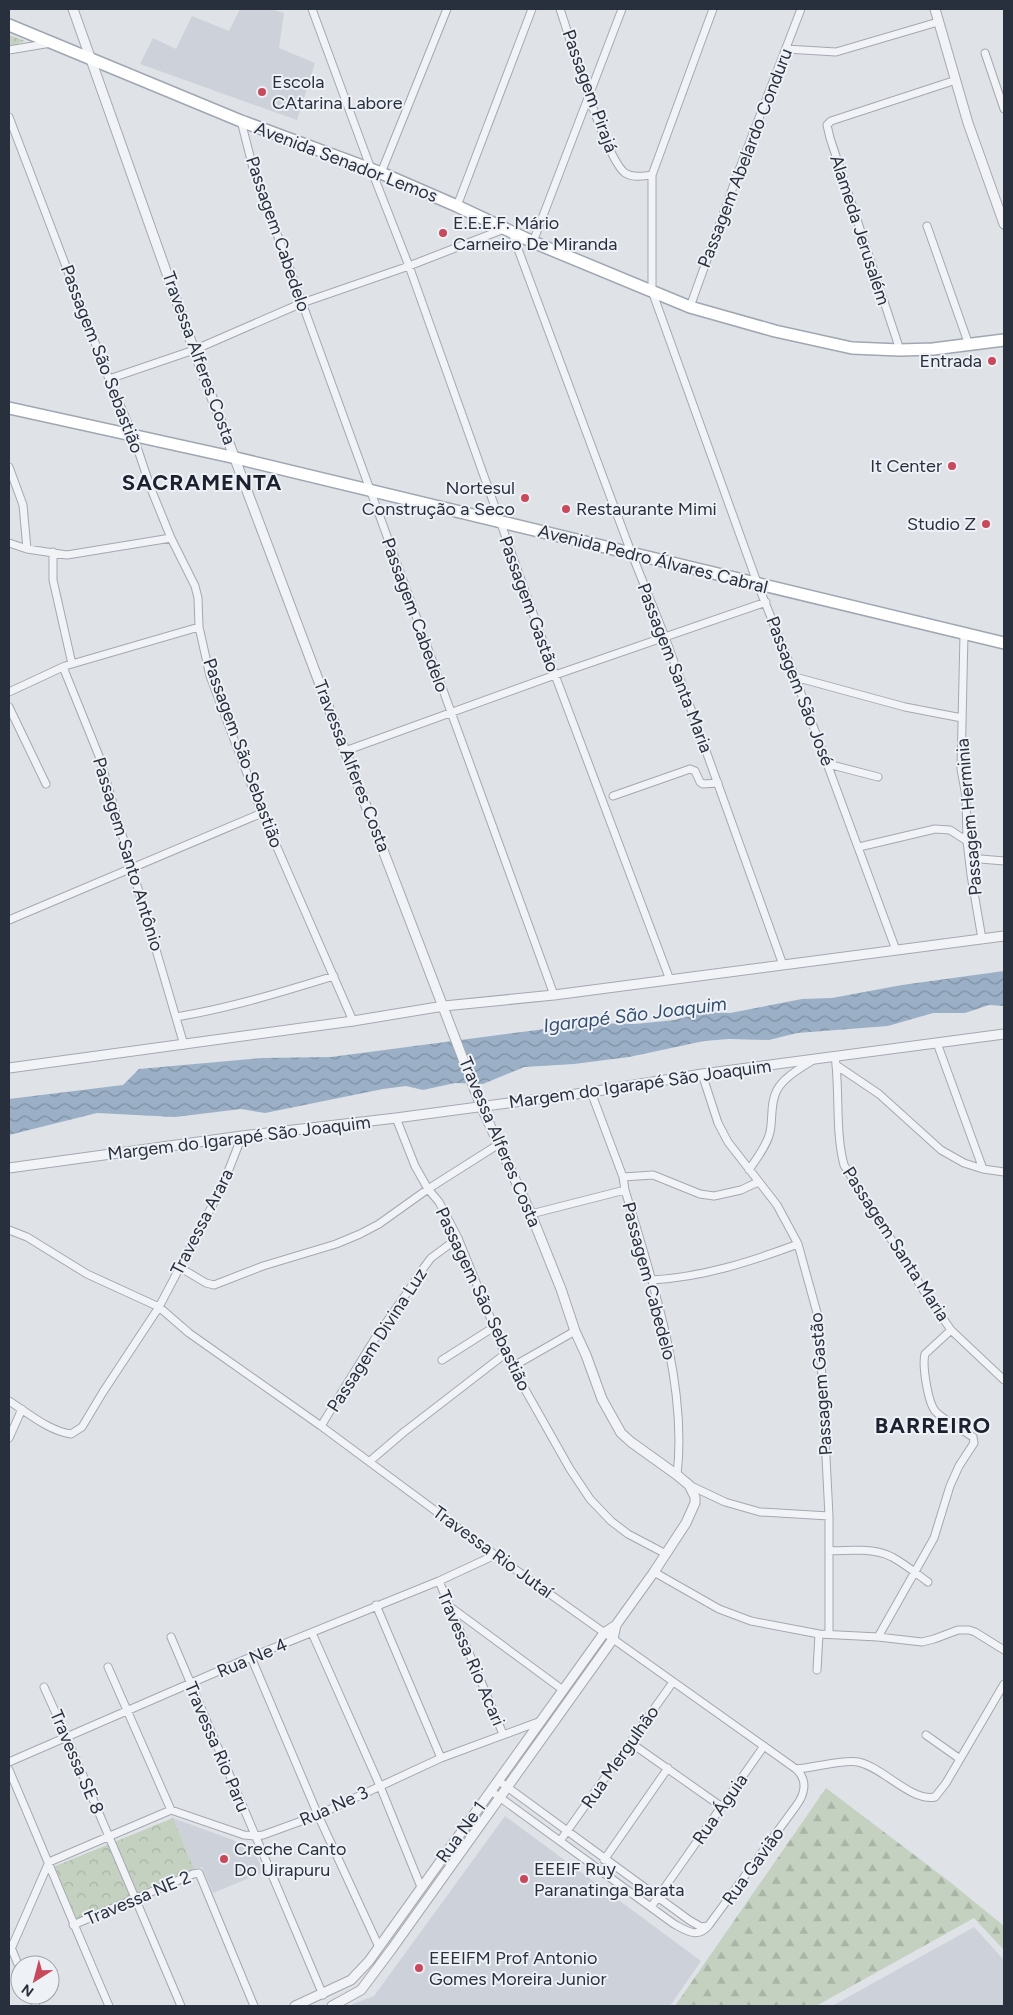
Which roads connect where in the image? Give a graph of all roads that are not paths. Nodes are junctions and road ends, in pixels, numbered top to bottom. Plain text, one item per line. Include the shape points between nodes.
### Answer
1 (73, 9) edge
2 (312, 9) edge
3 (447, 9) edge
4 (532, 9) edge
5 (560, 9) edge
6 (622, 9) edge
7 (713, 9) edge
8 (801, 9) edge
9 (935, 9) edge
10 (938, 22) junction
11 (9, 25) edge
12 (51, 43) junction
13 (786, 49) junction
14 (9, 50) edge
15 (985, 53) dead end
16 (92, 58) junction
17 (956, 80) junction
18 (589, 95) junction
19 (1004, 109) edge
20 (9, 117) edge
21 (241, 121) junction
22 (376, 171) junction
23 (652, 175) junction
24 (1000, 201) edge
25 (457, 206) junction
26 (1004, 224) edge
27 (927, 226) dead end
28 (508, 230) junction
29 (533, 242) junction
30 (409, 266) junction
31 (652, 291) junction
32 (302, 304) junction
33 (690, 307) junction
34 (1004, 340) edge
35 (969, 345) junction
36 (194, 350) junction
37 (900, 350) junction
38 (109, 379) junction
39 (9, 408) edge
40 (133, 435) junction
41 (236, 458) junction
42 (9, 467) edge
43 (370, 491) junction
44 (499, 521) junction
45 (172, 538) junction
46 (9, 543) edge
47 (27, 548) junction
48 (53, 552) junction
49 (631, 552) junction
50 (758, 585) junction
51 (766, 602) junction
52 (199, 627) junction
53 (964, 634) junction
54 (665, 637) junction
55 (1004, 643) edge
56 (72, 664) junction
57 (63, 667) junction
58 (555, 675) junction
59 (795, 678) junction
60 (9, 692) edge
61 (9, 707) edge
62 (450, 712) junction
63 (962, 718) junction
64 (346, 751) junction
65 (828, 764) junction
66 (878, 777) dead end
67 (718, 783) junction
68 (46, 784) dead end
69 (613, 796) dead end
70 (262, 813) junction
71 (967, 840) junction
72 (859, 847) junction
73 (969, 858) junction
74 (1004, 861) edge
75 (132, 868) junction
76 (9, 920) edge
77 (1004, 936) edge
78 (982, 939) junction
79 (896, 950) junction
80 (783, 965) junction
81 (334, 976) junction
82 (670, 980) junction
83 (554, 995) junction
84 (446, 1010) junction
85 (176, 1017) junction
86 (353, 1021) junction
87 (1004, 1034) edge
88 (937, 1043) junction
89 (184, 1045) junction
90 (813, 1060) junction
91 (836, 1061) junction
92 (9, 1068) edge
93 (702, 1074) junction
94 (592, 1092) junction
95 (480, 1102) junction
96 (396, 1118) junction
97 (242, 1136) junction
98 (499, 1144) junction
99 (9, 1168) edge
100 (983, 1169) junction
101 (749, 1170) junction
102 (1004, 1172) edge
103 (623, 1177) junction
104 (758, 1182) junction
105 (428, 1189) junction
106 (625, 1190) junction
107 (531, 1214) junction
108 (9, 1230) edge
109 (458, 1238) junction
110 (798, 1244) junction
111 (179, 1267) junction
112 (652, 1280) junction
113 (159, 1307) junction
114 (494, 1327) junction
115 (951, 1330) junction
116 (575, 1331) junction
117 (505, 1354) junction
118 (442, 1360) dead end
119 (512, 1367) junction
120 (1004, 1380) edge
121 (9, 1401) edge
122 (22, 1409) junction
123 (321, 1426) junction
124 (9, 1438) edge
125 (370, 1461) junction
126 (677, 1475) junction
127 (689, 1485) junction
128 (830, 1516) junction
129 (829, 1551) junction
130 (495, 1554) junction
131 (666, 1554) junction
132 (654, 1572) junction
133 (914, 1572) junction
134 (438, 1581) junction
135 (928, 1582) dead end
136 (376, 1605) junction
137 (449, 1606) junction
138 (616, 1625) junction
139 (604, 1632) junction
140 (312, 1633) junction
141 (819, 1634) junction
142 (829, 1634) junction
143 (878, 1637) junction
144 (171, 1638) dead end
145 (613, 1639) junction
146 (1004, 1650) edge
147 (251, 1657) junction
148 (108, 1667) dead end
149 (817, 1670) dead end
150 (673, 1682) junction
151 (190, 1684) junction
152 (1004, 1684) edge
153 (44, 1687) dead end
154 (563, 1690) junction
155 (128, 1712) junction
156 (540, 1721) junction
157 (503, 1734) junction
158 (926, 1735) dead end
159 (67, 1738) junction
160 (631, 1742) junction
161 (764, 1746) junction
162 (441, 1758) junction
163 (960, 1759) junction
164 (9, 1762) edge
165 (668, 1768) junction
166 (796, 1769) junction
167 (9, 1770) edge
168 (499, 1781) junction
169 (380, 1786) junction
170 (508, 1788) junction
171 (491, 1791) junction
172 (500, 1798) junction
173 (722, 1807) junction
174 (171, 1810) junction
175 (318, 1815) junction
176 (567, 1832) junction
177 (254, 1836) junction
178 (109, 1837) junction
179 (560, 1841) junction
180 (606, 1861) junction
181 (49, 1862) junction
182 (602, 1871) junction
183 (421, 1887) junction
184 (657, 1897) junction
185 (135, 1900) junction
186 (651, 1907) junction
187 (73, 1925) junction
188 (709, 1926) junction
189 (10, 1947) edge
190 (379, 1947) junction
191 (323, 1994) junction
192 (315, 2002) edge
193 (109, 2006) edge
194 (181, 2006) edge
195 (254, 2006) edge
196 (295, 2006) edge
197 (332, 2006) edge

1 - 16 street, Travessa Alferes Costa
2 - 22 street, Passagem Gastão
3 - 22 street
4 - 25 street
5 - 18 street, Passagem Pirajá
6 - 18 street
7 - 23 street
8 - 13 street, Passagem Abelardo Conduru
9 - 10 street
10 - 13 street via 836,52
10 - 17 street
11 - 12 main road, Avenida Senador Lemos
12 - 14 street
12 - 16 main road, Avenida Senador Lemos
13 - 33 street, Passagem Abelardo Conduru
15 - 19 street
16 - 21 main road, Avenida Senador Lemos
16 - 36 street, Travessa Alferes Costa
17 - 24 street via 968,123
17 - 37 street, Alameda Jerusalém via 827,125
18 - 23 street, Passagem Pirajá via 609,147 622,169 632,176
18 - 29 street
20 - 38 street, Passagem São Sebastião
21 - 22 main road, Avenida Senador Lemos
21 - 32 street, Passagem Cabedelo via 253,168
22 - 25 main road, Avenida Senador Lemos
22 - 30 street, Passagem Gastão
23 - 31 street, Passagem São José
24 - 26 street
25 - 28 main road, Avenida Senador Lemos
27 - 35 street
28 - 29 main road, Avenida Senador Lemos
28 - 30 street
28 - 49 street, Passagem Santa Maria
29 - 31 main road, Avenida Senador Lemos
30 - 32 street
30 - 44 street, Passagem Gastão
31 - 33 main road, Avenida Senador Lemos
31 - 50 street, Passagem São José
32 - 36 street
32 - 43 street, Passagem Cabedelo
33 - 37 main road, Avenida Senador Lemos via 852,348
34 - 35 main road, Avenida Senador Lemos
35 - 37 main road, Avenida Senador Lemos
36 - 38 street
36 - 41 street, Travessa Alferes Costa
38 - 40 street, Passagem São Sebastião
39 - 40 main road, Avenida Pedro Álvares Cabral
40 - 41 main road, Avenida Pedro Álvares Cabral
40 - 45 street, Passagem São Sebastião
41 - 43 main road, Avenida Pedro Álvares Cabral
41 - 64 street, Travessa Alferes Costa
42 - 47 street via 23,505
43 - 44 main road, Avenida Pedro Álvares Cabral
43 - 62 street, Passagem Cabedelo
44 - 49 main road, Avenida Pedro Álvares Cabral
44 - 58 street, Passagem Gastão
45 - 48 street via 67,555
45 - 52 street, Passagem São Sebastião via 195,586
46 - 47 street
47 - 48 street
48 - 56 street via 53,580
49 - 50 main road, Avenida Pedro Álvares Cabral
49 - 54 street, Passagem Santa Maria
50 - 51 street, Passagem São José
50 - 53 main road, Avenida Pedro Álvares Cabral
51 - 54 street
51 - 59 street, Passagem São José
52 - 56 street
52 - 70 street, Passagem São Sebastião via 210,676
53 - 55 main road, Avenida Pedro Álvares Cabral
53 - 63 street, Passagem Herminia
54 - 58 street
54 - 67 street, Passagem Santa Maria
56 - 57 street
57 - 60 street
57 - 75 street, Passagem Santo Antônio via 99,756
58 - 62 street
58 - 82 street, Passagem Gastão
59 - 63 street via 905,708
59 - 65 street, Passagem São José
61 - 68 street
62 - 64 street
62 - 83 street, Passagem Cabedelo
63 - 71 street, Passagem Herminia via 960,754 966,796
64 - 84 street, Travessa Alferes Costa
65 - 66 street
65 - 72 street, Passagem São José
67 - 69 street via 703,784 695,770 690,769
67 - 80 street, Passagem Santa Maria
70 - 75 street
70 - 81 street, Passagem São Sebastião
71 - 72 street via 950,830 935,828
71 - 73 street, Passagem Herminia
72 - 79 street, Passagem São José
73 - 74 street
73 - 78 street, Passagem Herminia
75 - 76 street
75 - 85 street, Passagem Santo Antônio
77 - 78 street
78 - 79 street
79 - 80 street
80 - 82 street
81 - 85 street via 263,998
81 - 86 street, Passagem São Sebastião
82 - 83 street
83 - 84 street
84 - 86 street
84 - 95 street, Travessa Alferes Costa
85 - 89 street, Passagem Santo Antônio
86 - 89 street
87 - 88 street, Margem do Igarapé São Joaquim
88 - 91 street, Margem do Igarapé São Joaquim
88 - 100 street
89 - 92 street
90 - 91 street, Margem do Igarapé São Joaquim
90 - 93 street, Margem do Igarapé São Joaquim
90 - 101 street via 777,1089 770,1133
91 - 100 street via 879,1094 940,1150
91 - 115 street, Passagem Santa Maria via 840,1151 844,1165
93 - 94 street, Margem do Igarapé São Joaquim
93 - 101 street, Passagem Gastão via 718,1123
94 - 95 street, Margem do Igarapé São Joaquim
94 - 103 street, Passagem Cabedelo
95 - 96 street, Margem do Igarapé São Joaquim
95 - 98 street, Travessa Alferes Costa
96 - 97 street, Margem do Igarapé São Joaquim
96 - 105 street, Passagem São Sebastião
97 - 99 street, Margem do Igarapé São Joaquim
97 - 111 street, Travessa Arara via 222,1187
98 - 105 street
98 - 107 street, Travessa Alferes Costa
100 - 102 street
101 - 104 street, Passagem Gastão
103 - 104 street via 653,1175 692,1192 714,1196
103 - 106 street, Passagem Cabedelo
104 - 110 street, Passagem Gastão via 777,1205
105 - 109 street, Passagem São Sebastião via 439,1202
105 - 111 street via 380,1224 360,1234 214,1285
106 - 107 street
106 - 112 street, Passagem Cabedelo
107 - 116 street, Travessa Alferes Costa
108 - 113 street, Travessa Rio Jutaí via 27,1237 87,1274
109 - 114 street, Passagem São Sebastião
109 - 123 street, Passagem Divina Luz via 431,1258 422,1270
110 - 112 street via 735,1266
110 - 128 street, Passagem Gastão via 819,1320
111 - 113 street, Travessa Arara
112 - 126 street, Passagem Cabedelo via 674,1384 679,1449
113 - 122 street, Travessa Arara via 82,1427 71,1434 65,1433
113 - 123 street, Travessa Rio Jutaí via 189,1333
114 - 117 street, Passagem São Sebastião
114 - 118 street
115 - 120 street, Passagem Santa Maria
115 - 133 street via 925,1354 924,1371 933,1408 973,1437 974,1443 959,1466 934,1538
116 - 119 street
116 - 126 street, Travessa Alferes Costa via 602,1399 621,1433
117 - 119 street, Passagem São Sebastião
117 - 125 street
119 - 131 street, Passagem São Sebastião via 590,1499 628,1534
121 - 122 street
122 - 124 street
123 - 125 street, Travessa Rio Jutaí
125 - 130 street, Travessa Rio Jutaí
126 - 127 street, Travessa Alferes Costa
127 - 128 street via 725,1502 760,1512
127 - 131 street via 695,1503
128 - 129 street, Passagem Gastão
129 - 133 street via 866,1551 886,1555
129 - 142 street, Passagem Gastão
130 - 134 street, Rua Ne 4
130 - 139 street, Travessa Rio Jutaí
131 - 132 street
132 - 138 street
132 - 141 street via 734,1616
133 - 135 street
133 - 143 street
134 - 136 street, Rua Ne 4
134 - 137 street, Travessa Rio Acari
136 - 140 street, Rua Ne 4
136 - 162 street
137 - 154 street
137 - 157 street, Travessa Rio Acari
138 - 139 street
138 - 145 street
139 - 145 street, Travessa Rio Jutaí
139 - 154 street, Rua Ne 1
140 - 147 street, Rua Ne 4
140 - 169 street
141 - 142 street
141 - 149 street
142 - 143 street
143 - 146 street via 922,1642 962,1630 975,1632
144 - 151 street, Travessa Rio Paru
145 - 150 street, Travessa Rio Jutaí
145 - 170 street, Rua Ne 1
147 - 151 street, Rua Ne 4
147 - 175 street
148 - 155 street
150 - 160 street, Rua Mergulhão
150 - 161 street, Travessa Rio Jutaí
151 - 155 street, Rua Ne 4
151 - 177 street, Travessa Rio Paru
152 - 163 street
153 - 159 street, Travessa SE 8
154 - 156 street, Rua Ne 1
155 - 159 street, Rua Ne 4
155 - 174 street
156 - 157 street, Rua Ne 3
156 - 168 street, Rua Ne 1
157 - 162 street, Rua Ne 3
158 - 163 street
159 - 164 street, Rua Ne 4
159 - 178 street, Travessa SE 8
160 - 165 street
160 - 176 street, Rua Mergulhão
161 - 166 street, Travessa Rio Jutaí
161 - 173 street, Rua Águia
162 - 169 street, Rua Ne 3
163 - 166 street via 940,1791 930,1798 856,1761
165 - 173 street
165 - 180 street
166 - 188 street, Rua Gavião via 802,1776 802,1798
167 - 181 street
168 - 170 street
168 - 171 street, Rua Ne 1
169 - 175 street, Rua Ne 3
169 - 183 street
170 - 172 street, Rua Ne 1
170 - 176 street
171 - 172 street
171 - 183 street, Rua Ne 1
172 - 179 street
172 - 197 street, Rua Ne 1 via 361,1990
173 - 184 street, Rua Águia
174 - 177 street, Rua Ne 3
174 - 178 street
175 - 177 street, Rua Ne 3
175 - 190 street
176 - 179 street, Rua Mergulhão
176 - 180 street
177 - 191 street, Travessa Rio Paru
178 - 181 street
178 - 185 street, Travessa SE 8
179 - 182 street
180 - 182 street
180 - 184 street
181 - 187 street
181 - 189 street
182 - 186 street
183 - 190 street, Rua Ne 1
184 - 186 street, Rua Águia
184 - 188 street via 696,1925
185 - 187 street, Travessa NE 2
185 - 194 street, Travessa SE 8
185 - 195 street, Travessa NE 2 via 198,1873
186 - 188 street via 691,1933 702,1932
187 - 193 street
190 - 191 street, Rua Ne 1 via 351,1980
191 - 192 street, Rua Ne 1
192 - 196 street, Rua Ne 1

